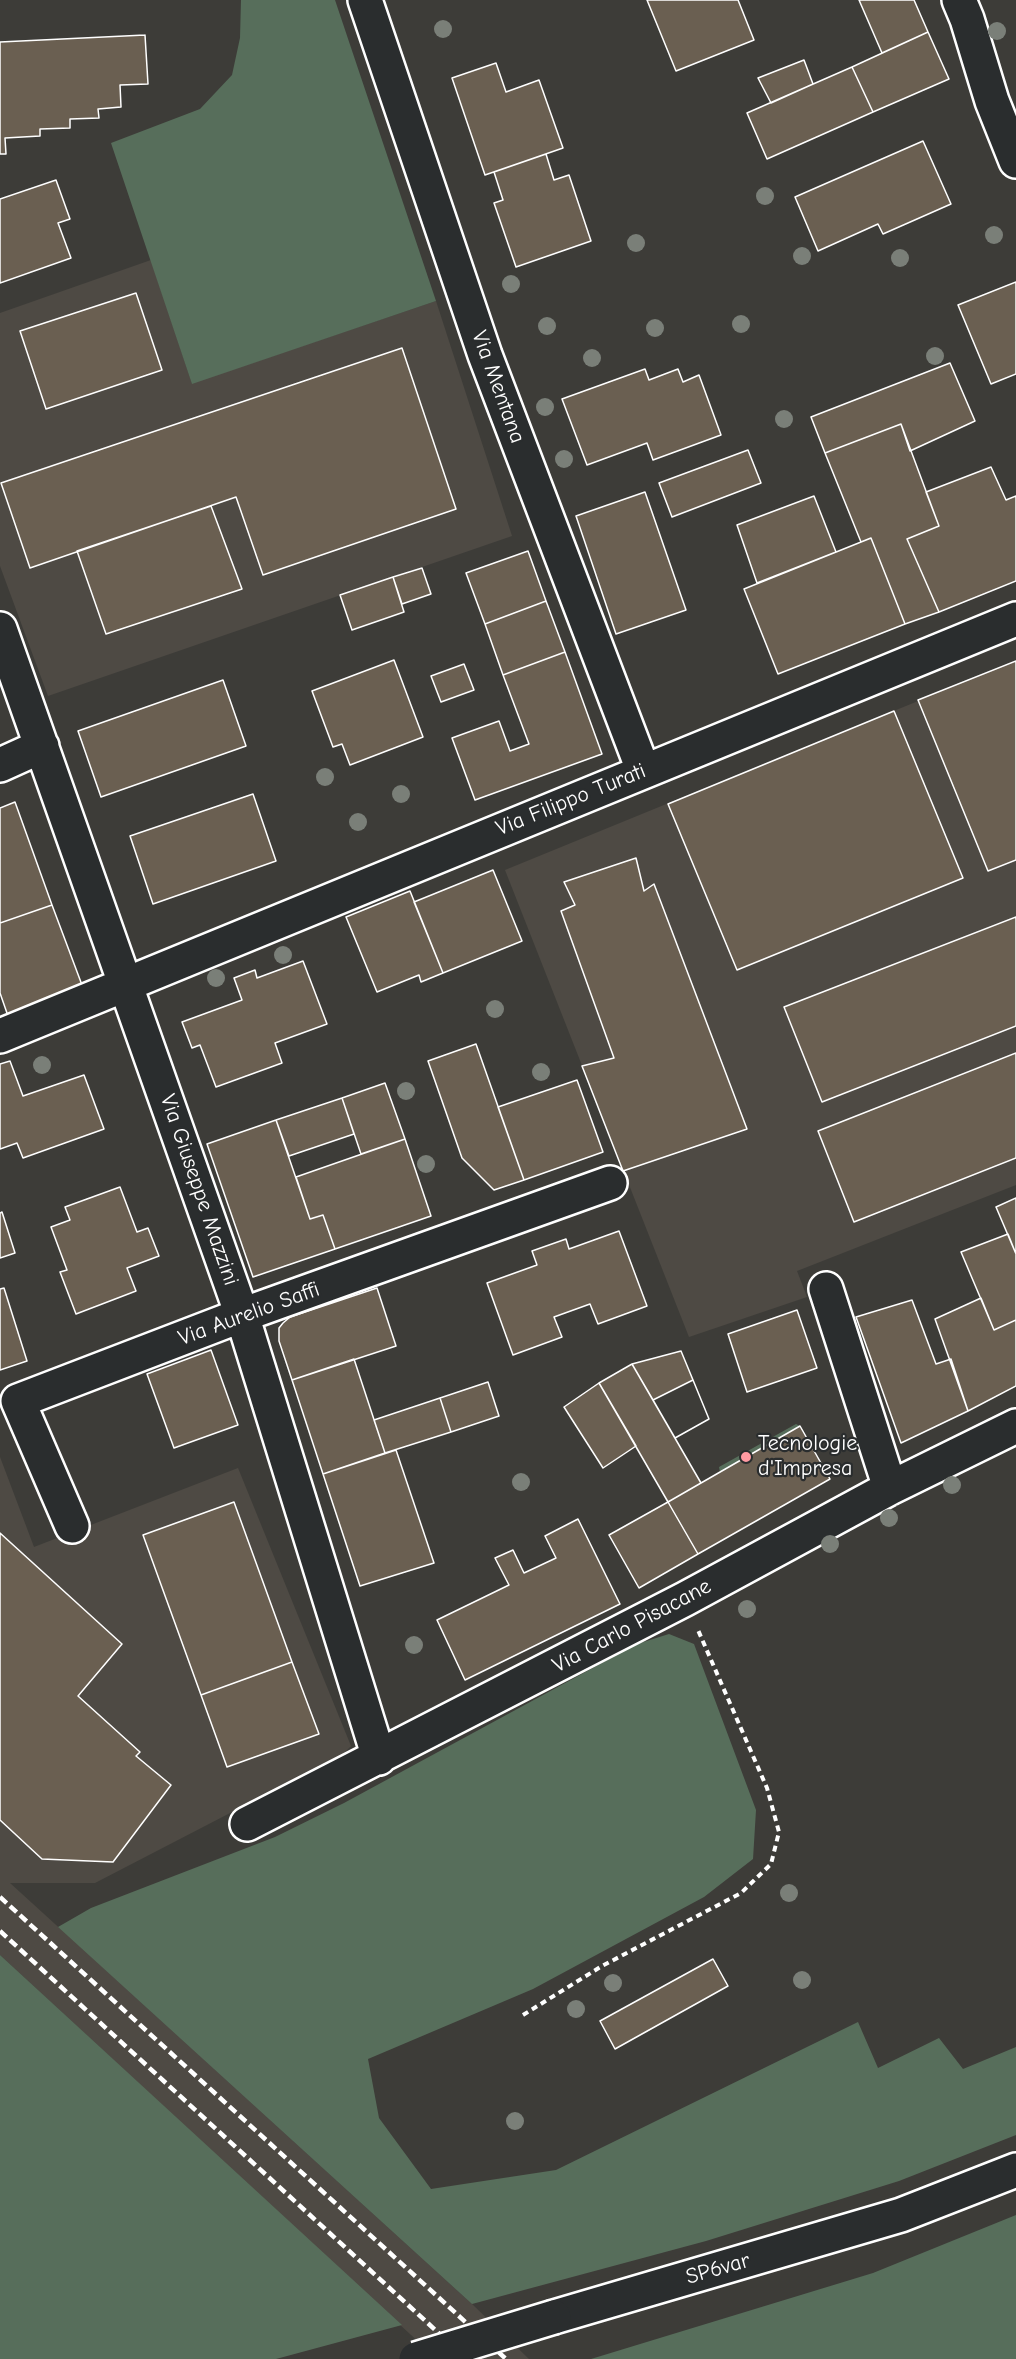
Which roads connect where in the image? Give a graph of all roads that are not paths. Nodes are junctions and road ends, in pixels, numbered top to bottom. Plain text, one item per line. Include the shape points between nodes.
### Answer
1 (365, 0) edge
2 (958, 0) edge
3 (1016, 161) edge
4 (1016, 618) edge
5 (0, 629) edge
6 (42, 746) junction
7 (0, 765) edge
8 (643, 770) junction
9 (127, 984) junction
10 (0, 1035) edge
11 (610, 1183) dead end
12 (826, 1289) dead end
13 (242, 1316) junction
14 (1016, 1426) edge
15 (890, 1488) junction
16 (72, 1526) dead end
17 (379, 1758) junction
18 (247, 1824) dead end
19 (1016, 2170) edge
20 (416, 2359) edge

1 - 8 street, Via Mentana via 485,355
2 - 3 street
4 - 8 street, Via Filippo Turati
5 - 6 street, Via Giuseppe Mazzini
6 - 7 street
6 - 9 street, Via Giuseppe Mazzini
8 - 9 street, Via Filippo Turati
9 - 10 street, Via Filippo Turati
9 - 13 street, Via Giuseppe Mazzini
11 - 13 street, Via Aurelio Saffi
12 - 15 street
13 - 16 street, Via Aurelio Saffi via 18,1401
13 - 17 street, Via Giuseppe Mazzini
14 - 15 street, Via Carlo Pisacane
15 - 17 street, Via Carlo Pisacane
17 - 18 street, Via Carlo Pisacane
19 - 20 street, SP6var / SP6var, bridge via 902,2215

